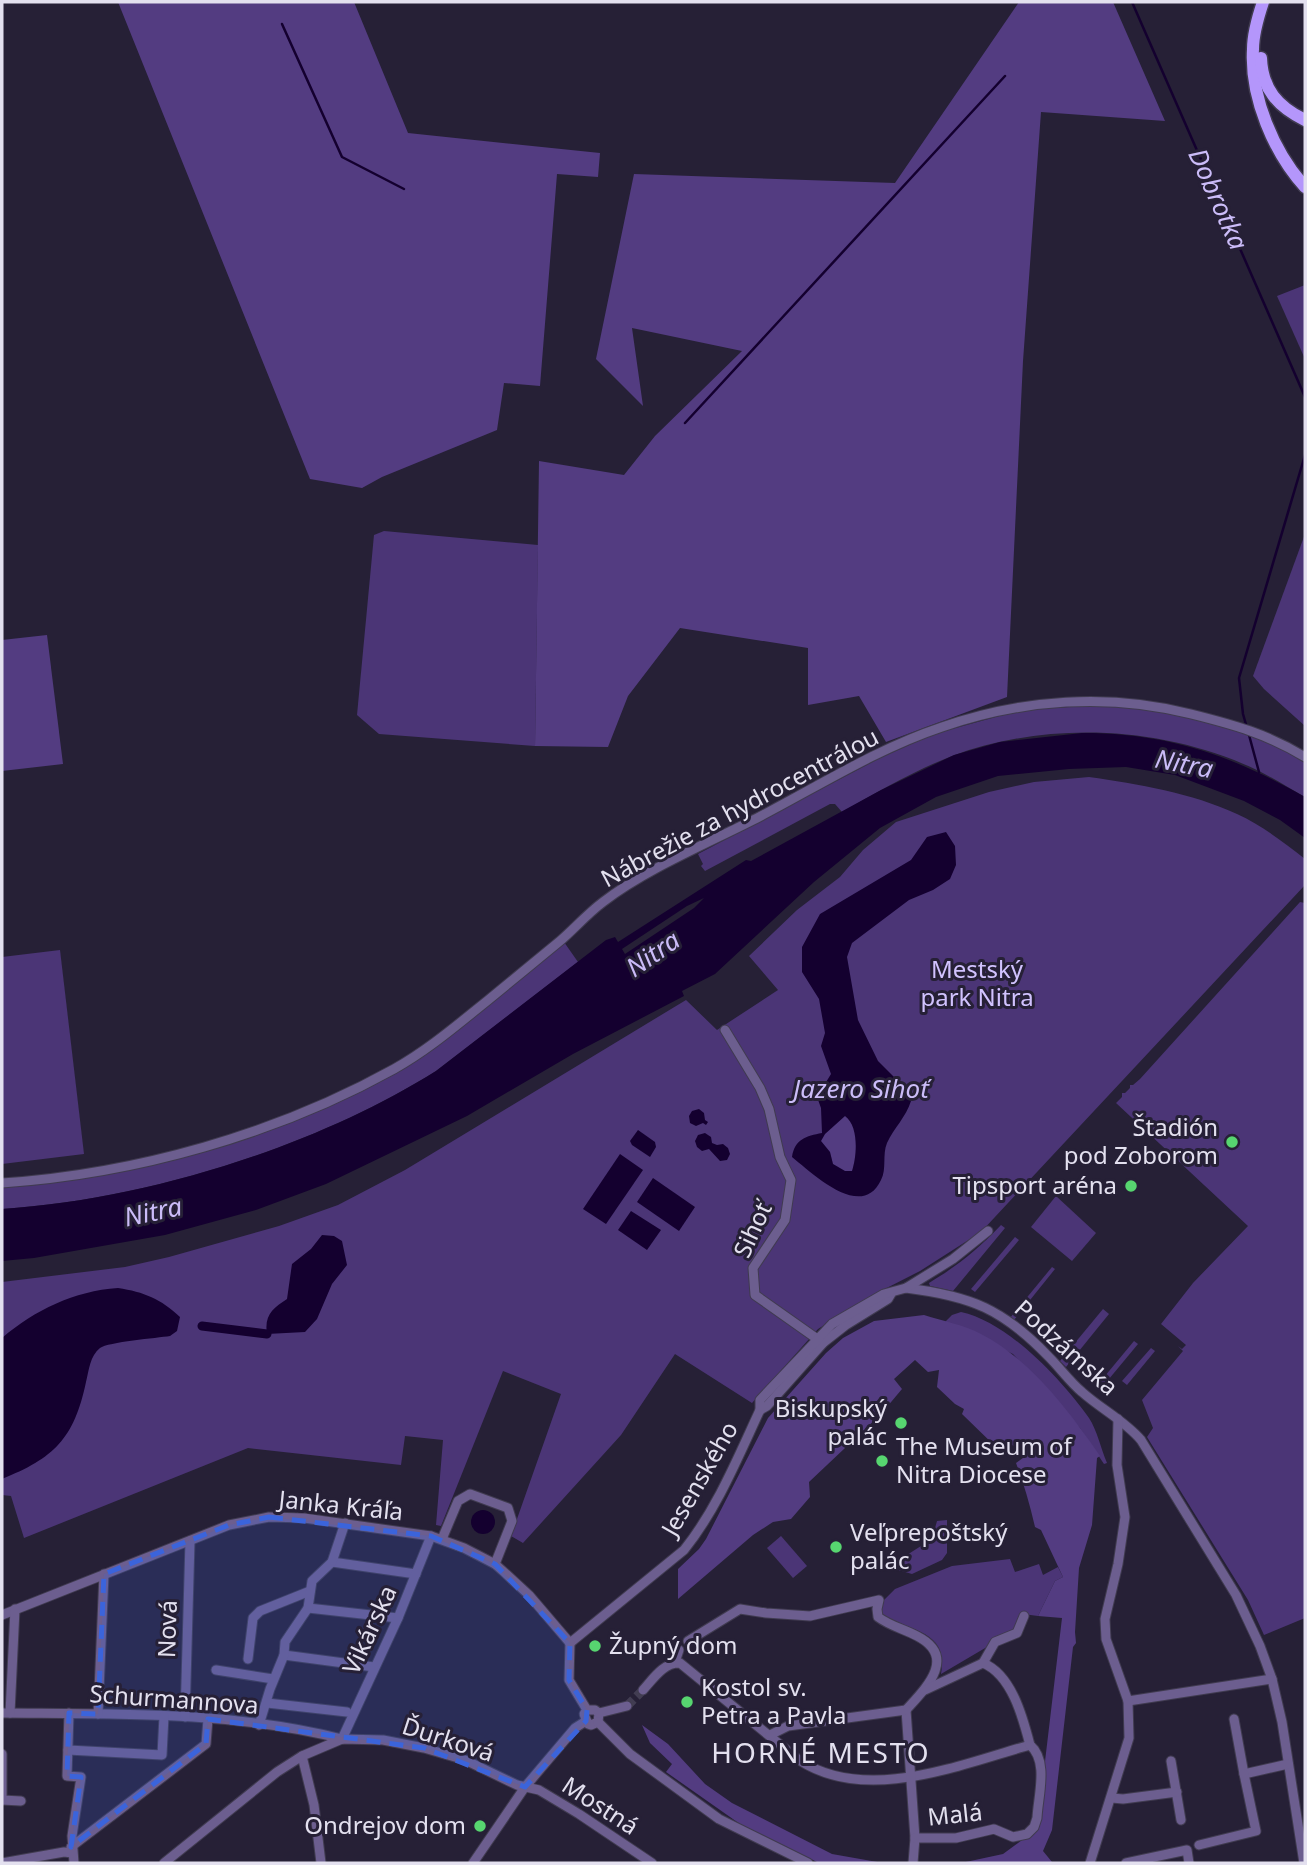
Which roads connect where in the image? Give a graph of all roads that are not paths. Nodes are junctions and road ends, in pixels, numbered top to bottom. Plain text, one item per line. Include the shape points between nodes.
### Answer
1 (1262, 4) edge
2 (1305, 120) edge
3 (1305, 187) edge
4 (1305, 757) edge
5 (725, 1030) dead end
6 (2, 1183) edge
7 (988, 1231) dead end
8 (906, 1288) junction
9 (821, 1340) junction
10 (1118, 1419) junction
11 (345, 1523) junction
12 (431, 1536) junction
13 (442, 1539) junction
14 (190, 1541) junction
15 (332, 1562) junction
16 (495, 1564) junction
17 (103, 1574) junction
18 (416, 1574) junction
19 (310, 1591) junction
20 (308, 1608) junction
21 (15, 1609) junction
22 (2, 1615) edge
23 (1024, 1616) dead end
24 (398, 1618) junction
25 (688, 1641) dead end
26 (570, 1643) junction
27 (679, 1650) dead end
28 (284, 1655) junction
29 (248, 1659) dead end
30 (675, 1662) junction
31 (983, 1662) junction
32 (374, 1667) junction
33 (216, 1670) dead end
34 (273, 1679) junction
35 (1272, 1679) junction
36 (643, 1690) tunnel mouth
37 (924, 1690) junction
38 (1128, 1701) junction
39 (267, 1703) junction
40 (627, 1706) tunnel mouth
41 (587, 1710) junction
42 (906, 1710) junction
43 (6, 1713) edge
44 (69, 1713) junction
45 (347, 1713) dead end
46 (98, 1714) junction
47 (164, 1716) junction
48 (185, 1717) junction
49 (598, 1718) junction
50 (208, 1719) junction
51 (1234, 1719) dead end
52 (586, 1721) junction
53 (259, 1725) junction
54 (314, 1732) junction
55 (770, 1735) junction
56 (342, 1739) junction
57 (1030, 1745) junction
58 (68, 1750) junction
59 (316, 1750) junction
60 (2, 1754) edge
61 (302, 1756) junction
62 (1171, 1761) dead end
63 (1288, 1764) junction
64 (1244, 1774) junction
65 (911, 1778) junction
66 (525, 1787) junction
67 (1177, 1792) junction
68 (1112, 1798) junction
69 (2, 1801) edge
70 (21, 1801) dead end
71 (1181, 1820) dead end
72 (915, 1838) junction
73 (1199, 1845) dead end
74 (72, 1855) edge
75 (2, 1863) edge
76 (164, 1863) edge
77 (321, 1863) edge
78 (473, 1863) edge
79 (652, 1863) edge
80 (808, 1863) edge
81 (913, 1863) edge
82 (1090, 1863) edge
83 (1126, 1863) edge
84 (1189, 1863) edge
85 (1304, 1863) edge

1 - 2 main road via 1261,69 1268,90
1 - 3 main road via 1253,48 1258,93 1278,146
4 - 6 street, Nábrežie za hydrocentrálou via 1265,735 1149,705 1088,701 1015,708 941,727 828,780 627,886 431,1047 328,1102 269,1126 153,1161 75,1176
5 - 9 street, Sihoť via 760,1088 791,1180 785,1220 753,1268 755,1295
7 - 8 street, Jesenského
8 - 9 street, Jesenského via 884,1294 832,1324
8 - 10 street, Podzámska via 958,1296 999,1313 1082,1392
9 - 26 street, Jesenského via 760,1410 696,1536
10 - 35 street, Podzámska via 1136,1435 1158,1467 1236,1595
10 - 38 street, Podzámska via 1117,1465 1125,1517 1105,1619 1106,1639
11 - 12 street, Janka Kráľa
11 - 14 street, Janka Kráľa via 269,1517 229,1525
11 - 15 street
12 - 13 street, Janka Kráľa
12 - 18 street, Vikárska
13 - 16 street, Janka Kráľa
13 - 16 street via 457,1500 470,1493 508,1508 512,1521
14 - 17 street, Janka Kráľa
14 - 48 street, Nová
15 - 18 street
15 - 19 street via 313,1581
16 - 26 street, Janka Kráľa via 530,1595
17 - 21 street, Janka Kráľa
17 - 46 street
18 - 24 street, Vikárska
19 - 20 street
19 - 29 street via 253,1618
20 - 24 street
20 - 28 street via 290,1632
21 - 22 street, Janka Kráľa
21 - 43 street
23 - 31 street via 1017,1633 995,1642
24 - 32 street, Vikárska
25 - 37 street via 740,1609 810,1616 879,1600 878,1617 916,1635 936,1655 934,1674
26 - 41 street via 569,1680
27 - 30 street
28 - 32 street
28 - 34 street
30 - 36 street
30 - 55 street
31 - 37 street
31 - 57 street via 1013,1695
32 - 56 street, Vikárska
33 - 34 street
34 - 39 street
35 - 38 street
35 - 63 street, Podzámska
37 - 42 street
38 - 68 street, Podzámska via 1129,1738
39 - 45 street
39 - 53 street
40 - 49 street
41 - 49 street via 595,1710
41 - 52 street
42 - 55 street via 788,1726
42 - 65 street
43 - 44 street, Schurmannova
44 - 46 street, Schurmannova
44 - 58 street
46 - 47 street, Schurmannova
47 - 48 street, Schurmannova
47 - 58 street via 162,1755
48 - 50 street, Schurmannova
49 - 52 street via 591,1725
49 - 80 street via 630,1754 719,1819
50 - 53 street, Schurmannova
50 - 74 street via 206,1744
51 - 64 street
52 - 66 street
53 - 54 street, Schurmannova
54 - 56 street, Schurmannova
54 - 59 street
55 - 65 street via 816,1771 841,1778
56 - 59 street, Ďurková
56 - 66 street, Ďurková via 424,1748 465,1760
57 - 65 street
57 - 72 street, Malá via 1041,1761 1037,1818 1027,1834 1013,1837 994,1829 956,1838
58 - 74 street via 67,1776 81,1777
59 - 61 street, Ďurková
60 - 69 street
61 - 76 street, Ďurková
61 - 77 street
62 - 67 street
63 - 64 street
63 - 85 street, Podzámska
64 - 73 street via 1256,1831
65 - 72 street
66 - 78 street
66 - 79 street, Mostná via 539,1790
67 - 68 street
67 - 71 street
68 - 82 street, Podzámska
69 - 70 street
72 - 81 street
74 - 75 street via 64,1852
83 - 84 street via 1187,1850

